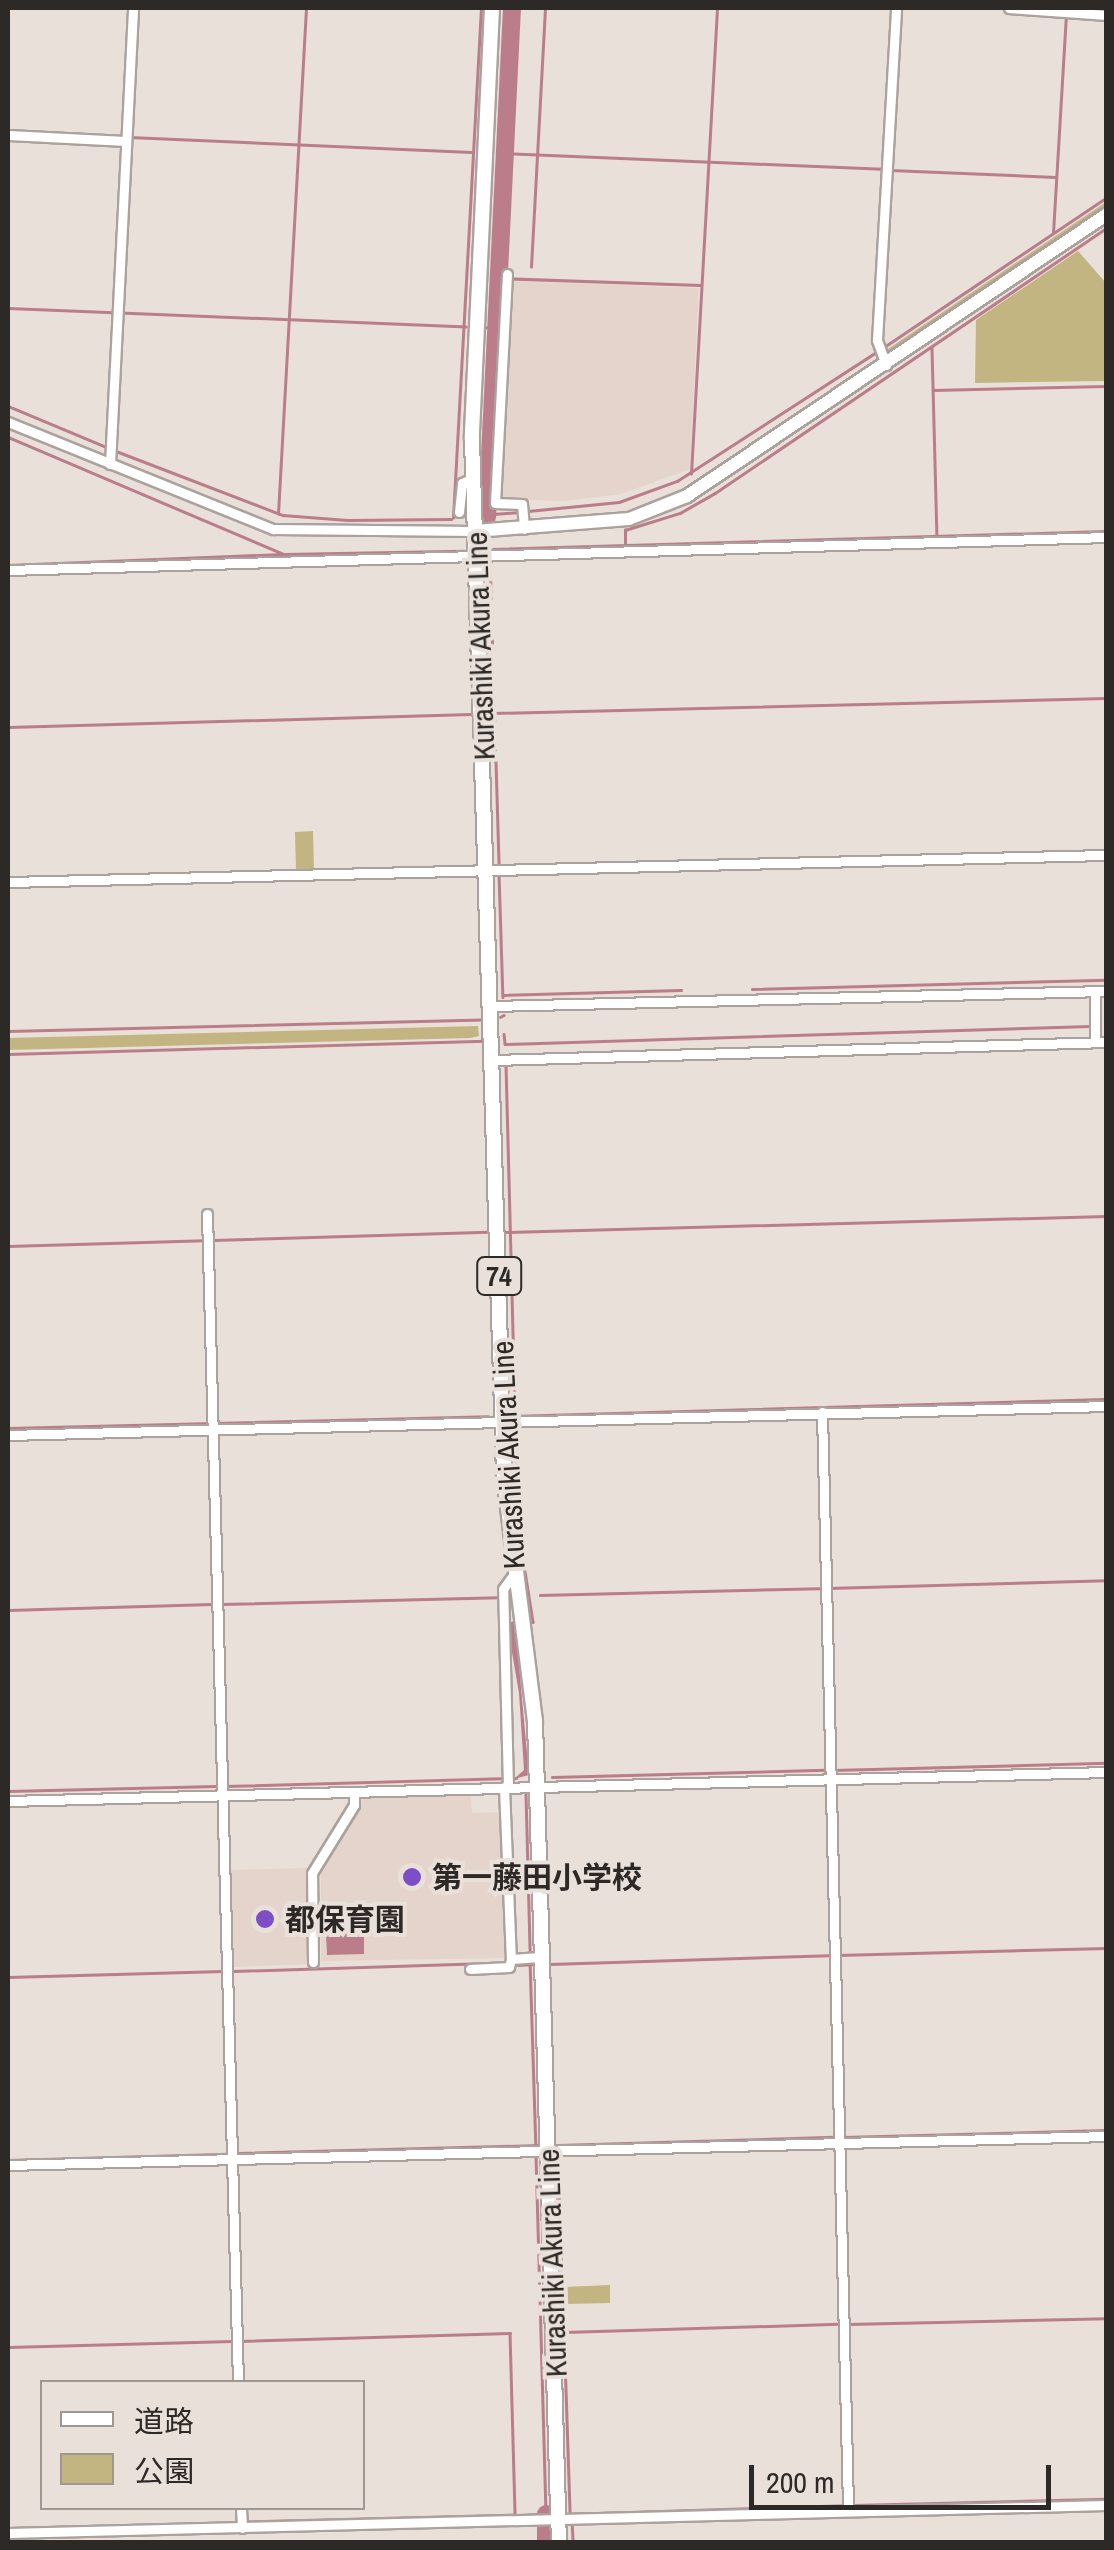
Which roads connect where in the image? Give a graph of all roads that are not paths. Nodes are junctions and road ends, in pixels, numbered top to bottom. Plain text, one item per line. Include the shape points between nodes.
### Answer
1 (133, 8) edge
2 (492, 8) edge
3 (896, 8) edge
4 (1010, 8) edge
5 (1106, 14) edge
6 (8, 136) edge
7 (125, 139) junction
8 (1106, 215) edge
9 (506, 277) dead end
10 (881, 355) junction
11 (8, 422) edge
12 (110, 453) junction
13 (474, 478) junction
14 (459, 512) dead end
15 (523, 517) junction
16 (485, 531) junction
17 (1106, 537) edge
18 (486, 556) junction
19 (8, 570) edge
20 (1106, 854) edge
21 (496, 869) junction
22 (8, 882) edge
23 (1101, 991) edge
24 (492, 1006) junction
25 (1101, 1042) edge
26 (494, 1060) junction
27 (207, 1214) dead end
28 (1106, 1406) edge
29 (822, 1412) junction
30 (503, 1423) junction
31 (214, 1424) junction
32 (8, 1434) edge
33 (514, 1574) junction
34 (1106, 1772) edge
35 (831, 1773) junction
36 (507, 1782) junction
37 (538, 1786) junction
38 (354, 1792) junction
39 (224, 1795) junction
40 (8, 1801) edge
41 (534, 1958) junction
42 (511, 1959) junction
43 (313, 1962) dead end
44 (470, 1968) dead end
45 (1106, 2136) edge
46 (839, 2139) junction
47 (540, 2152) junction
48 (234, 2159) junction
49 (8, 2165) edge
50 (238, 2380) edge
51 (1106, 2505) edge
52 (848, 2507) junction
53 (241, 2510) edge
54 (559, 2520) junction
55 (242, 2528) junction
56 (8, 2534) edge
57 (559, 2542) edge

1 - 7 street
2 - 13 main road, Kurashiki Akura Line / 74 via 472,380
3 - 10 street
4 - 5 street
6 - 7 street
7 - 12 street
8 - 10 street
9 - 15 street via 495,503
10 - 15 street via 732,469 670,504 630,519
11 - 12 street
12 - 16 street via 280,530
13 - 14 street via 462,484
13 - 16 main road, Kurashiki Akura Line / 74
15 - 16 street
16 - 18 main road, Kurashiki Akura Line / 74
17 - 18 street
18 - 19 street
18 - 21 main road, Kurashiki Akura Line / 74
20 - 21 street
21 - 22 street
21 - 24 main road, Kurashiki Akura Line / 74
23 - 24 street
23 - 25 street via 1095,1026
24 - 26 main road, Kurashiki Akura Line / 74
25 - 26 street
26 - 30 main road, Kurashiki Akura Line / 74
27 - 31 street
28 - 29 street
29 - 30 street
29 - 35 street
30 - 31 street
30 - 33 main road, Kurashiki Akura Line / 74
31 - 32 street
31 - 39 street
33 - 36 street via 502,1589
33 - 37 main road, Kurashiki Akura Line / 74
34 - 35 street
35 - 37 street
35 - 46 street
36 - 37 street
36 - 38 street
36 - 42 street
37 - 41 main road, Kurashiki Akura Line / 74
38 - 39 street
38 - 43 street via 354,1805 312,1874
39 - 40 street
39 - 48 street
41 - 42 street
41 - 47 main road, Kurashiki Akura Line / 74
42 - 44 street via 509,1967
45 - 46 street
46 - 47 street
46 - 52 street
47 - 48 street
47 - 54 main road, Kurashiki Akura Line / 74
48 - 49 street
48 - 50 street
51 - 52 street
52 - 54 street
53 - 55 street
54 - 55 street
54 - 57 main road, Kurashiki Akura Line / 74
55 - 56 street

